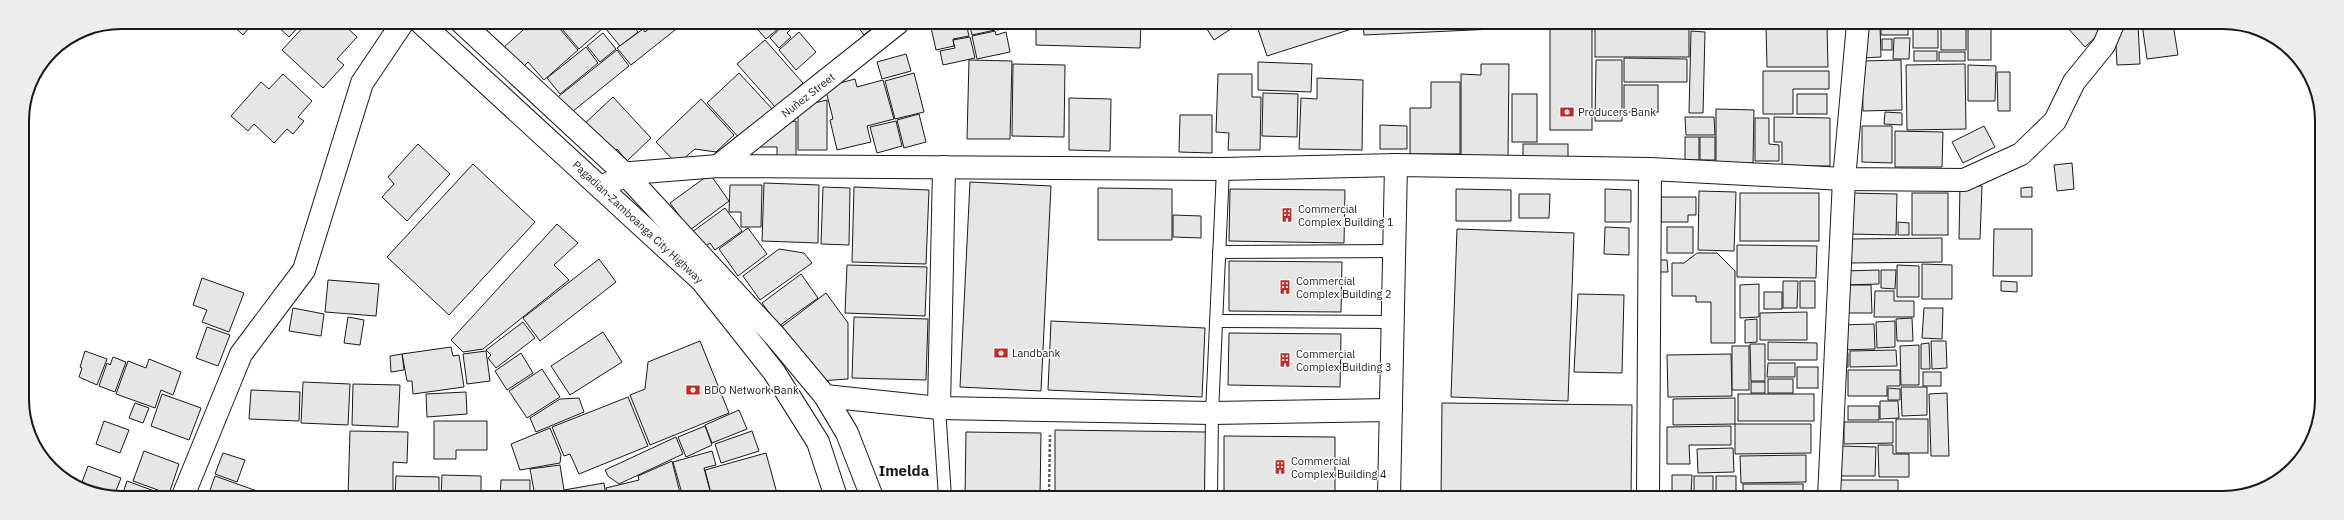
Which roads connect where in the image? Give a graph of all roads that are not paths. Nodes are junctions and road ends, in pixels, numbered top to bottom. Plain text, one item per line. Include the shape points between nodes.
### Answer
1 (398, 29) edge
2 (428, 29) edge
3 (468, 29) edge
4 (890, 29) edge
5 (1858, 29) edge
6 (2111, 29) edge
7 (1396, 165) junction
8 (718, 166) junction
9 (944, 167) junction
10 (1223, 169) junction
11 (1650, 169) junction
12 (626, 175) junction
13 (1844, 179) junction
14 (601, 187) junction
15 (1394, 251) junction
16 (1219, 252) junction
17 (1216, 321) junction
18 (1393, 322) junction
19 (825, 396) junction
20 (939, 408) junction
21 (1391, 410) junction
22 (1212, 413) junction
23 (185, 491) edge
24 (834, 491) edge
25 (870, 491) edge
26 (945, 491) edge
27 (1211, 491) edge
28 (1389, 491) edge
29 (1648, 491) edge
30 (1829, 491) edge

1 - 23 main road via 362,83 304,270 241,354
2 - 14 main road, Pagadian-Zamboanga City Highway
3 - 12 main road, Pagadian-Zamboanga City Highway
4 - 8 main road, Nuñez Street
5 - 13 main road
6 - 13 main road via 2104,45 2074,82 2055,122 2020,154 1964,180
7 - 10 main road
7 - 11 main road
7 - 15 main road
8 - 9 main road
8 - 12 main road via 665,169
9 - 10 main road
9 - 20 main road
10 - 16 lane
11 - 13 main road
11 - 29 main road
12 - 14 main road
12 - 19 main road, Pagadian-Zamboanga City Highway via 775,336
13 - 30 main road
14 - 24 main road, Pagadian-Zamboanga City Highway via 702,280 774,372 818,442
15 - 16 lane
15 - 18 main road
16 - 17 lane
17 - 18 lane
17 - 22 lane
18 - 21 main road
19 - 20 main road
19 - 25 main road, Pagadian-Zamboanga City Highway via 847,433
20 - 22 main road
20 - 26 lane
21 - 22 main road
21 - 28 main road
22 - 27 lane

